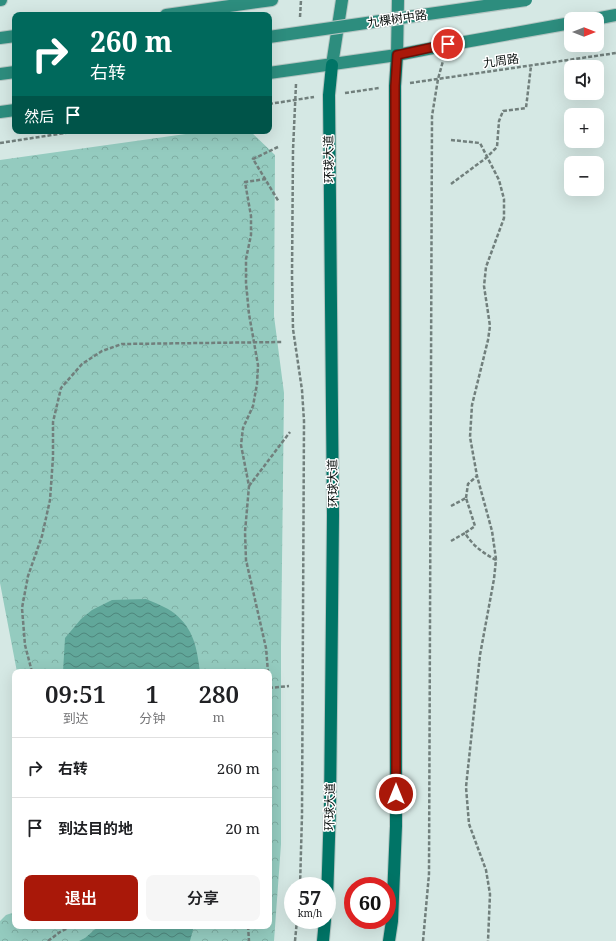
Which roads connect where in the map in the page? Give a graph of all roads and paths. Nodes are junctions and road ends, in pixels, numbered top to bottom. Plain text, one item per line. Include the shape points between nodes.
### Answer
1 (272, 0) edge
2 (342, 0) edge
3 (398, 0) edge
4 (526, 0) edge
5 (187, 12) edge
6 (616, 15) edge
7 (604, 17) edge
8 (564, 24) edge
9 (12, 36) edge
10 (272, 37) edge
11 (0, 38) edge
12 (448, 44) junction
13 (616, 53) edge
14 (397, 55) junction
15 (332, 65) junction
16 (531, 66) junction
17 (297, 69) junction
18 (12, 72) edge
19 (272, 73) edge
20 (0, 74) edge
21 (438, 79) junction
22 (395, 86) junction
23 (329, 95) junction
24 (296, 100) junction
25 (272, 104) edge
26 (12, 110) edge
27 (0, 112) edge
28 (56, 134) edge
29 (451, 140) dead end
30 (0, 143) edge
31 (278, 147) dead end
32 (486, 158) junction
33 (266, 179) junction
34 (451, 184) dead end
35 (279, 202) dead end
36 (283, 342) dead end
37 (255, 343) junction
38 (290, 432) dead end
39 (476, 476) junction
40 (249, 486) junction
41 (466, 498) junction
42 (451, 506) dead end
43 (465, 533) junction
44 (451, 541) dead end
45 (496, 560) junction
46 (31, 669) edge
47 (268, 669) edge
48 (289, 686) dead end
49 (272, 688) edge
50 (300, 877) edge
51 (328, 877) edge
52 (66, 929) edge
53 (248, 929) edge
54 (296, 929) edge
55 (324, 929) edge
56 (48, 941) edge
57 (249, 941) edge
58 (295, 941) edge
59 (323, 941) edge
60 (389, 941) edge
61 (423, 941) edge
62 (488, 941) edge

1 - 5 main road
2 - 15 main road
3 - 14 main road
4 - 10 main road, 九棵树中路, bridge
6 - 7 main road
8 - 12 main road
9 - 11 main road
12 - 14 main road
12 - 21 path
13 - 16 path, 九周路
14 - 15 main road
14 - 22 main road
15 - 17 main road
15 - 23 main road, 环球大道
16 - 21 path, 九周路
16 - 32 path via 526,108 503,111 499,121 497,147
17 - 19 main road
17 - 24 path
18 - 20 main road
21 - 22 path, 九周路
21 - 61 path via 432,116 429,874
22 - 23 path, 九周路
22 - 60 main road via 396,826
23 - 24 path, 九周路
23 - 51 main road, 环球大道 via 333,515
24 - 25 path, 九周路
24 - 50 path via 293,158 293,322 304,421
26 - 27 main road
28 - 30 path
29 - 32 path via 480,143
31 - 33 path via 253,159
32 - 34 path
32 - 39 path via 499,180 504,200 504,218 486,267 484,286 490,326 472,405 470,436
33 - 35 path
33 - 37 path via 245,182 251,216 246,283
36 - 37 path
37 - 40 path via 257,384 253,406 243,428 241,445
37 - 46 path via 122,344 102,351 82,364 61,388 53,422 50,500 42,536 28,576 22,608 25,645
38 - 40 path
39 - 41 path via 468,484
39 - 45 path via 492,531
40 - 47 path via 245,532 246,560 266,648
41 - 42 path
41 - 43 path via 475,526
43 - 44 path
43 - 45 path via 471,543
45 - 62 path via 480,655 466,787 469,824 486,870 490,894
48 - 49 path
52 - 56 path
53 - 57 path
54 - 58 path
55 - 59 main road

